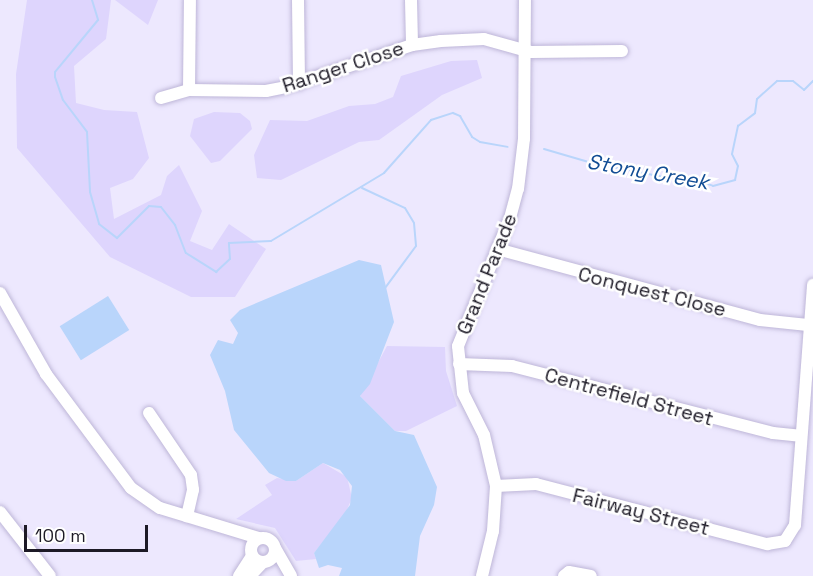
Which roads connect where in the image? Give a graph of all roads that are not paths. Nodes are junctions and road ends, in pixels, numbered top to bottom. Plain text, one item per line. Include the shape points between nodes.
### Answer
1 (190, 0) edge
2 (298, 0) edge
3 (411, 0) edge
4 (525, 0) edge
5 (412, 45) junction
6 (525, 49) junction
7 (622, 51) dead end
8 (299, 84) junction
9 (189, 90) junction
10 (160, 98) dead end
11 (497, 249) junction
12 (813, 285) edge
13 (0, 293) edge
14 (4, 313) edge
15 (808, 325) junction
16 (459, 364) junction
17 (149, 413) dead end
18 (800, 436) junction
19 (496, 486) junction
20 (0, 512) edge
21 (187, 516) junction
22 (220, 526) junction
23 (259, 538) junction
24 (275, 548) junction
25 (257, 558) junction
26 (290, 575) edge
27 (50, 576) edge
28 (239, 576) edge
29 (250, 576) edge
30 (482, 576) edge
31 (564, 576) edge
32 (591, 576) edge

1 - 9 street
2 - 8 street
3 - 5 street
4 - 6 street, Grand Parade
5 - 6 street, Ranger Close via 467,39
5 - 8 street, Ranger Close
6 - 7 street, Ranger Close
6 - 11 street, Grand Parade via 524,139 518,189
8 - 9 street, Ranger Close via 266,91
9 - 10 street, Ranger Close
11 - 15 street, Conquest Close via 760,320
11 - 16 street, Grand Parade via 463,328
12 - 15 street
13 - 14 street
14 - 21 street via 121,478 141,497
15 - 18 street
16 - 18 street, Centrefield Street via 513,366 762,431
16 - 19 street, Grand Parade via 463,393 484,435
17 - 21 street via 191,476 193,490
18 - 19 street, Fairway Street via 795,525 785,541 767,544 536,484
19 - 30 street, Grand Parade via 493,531
20 - 27 street
21 - 22 street
22 - 23 street
22 - 25 street
23 - 24 street via 271,541
23 - 25 street
24 - 25 street via 273,557
24 - 26 street
25 - 26 street
25 - 28 street
25 - 29 street
31 - 32 street via 569,572

